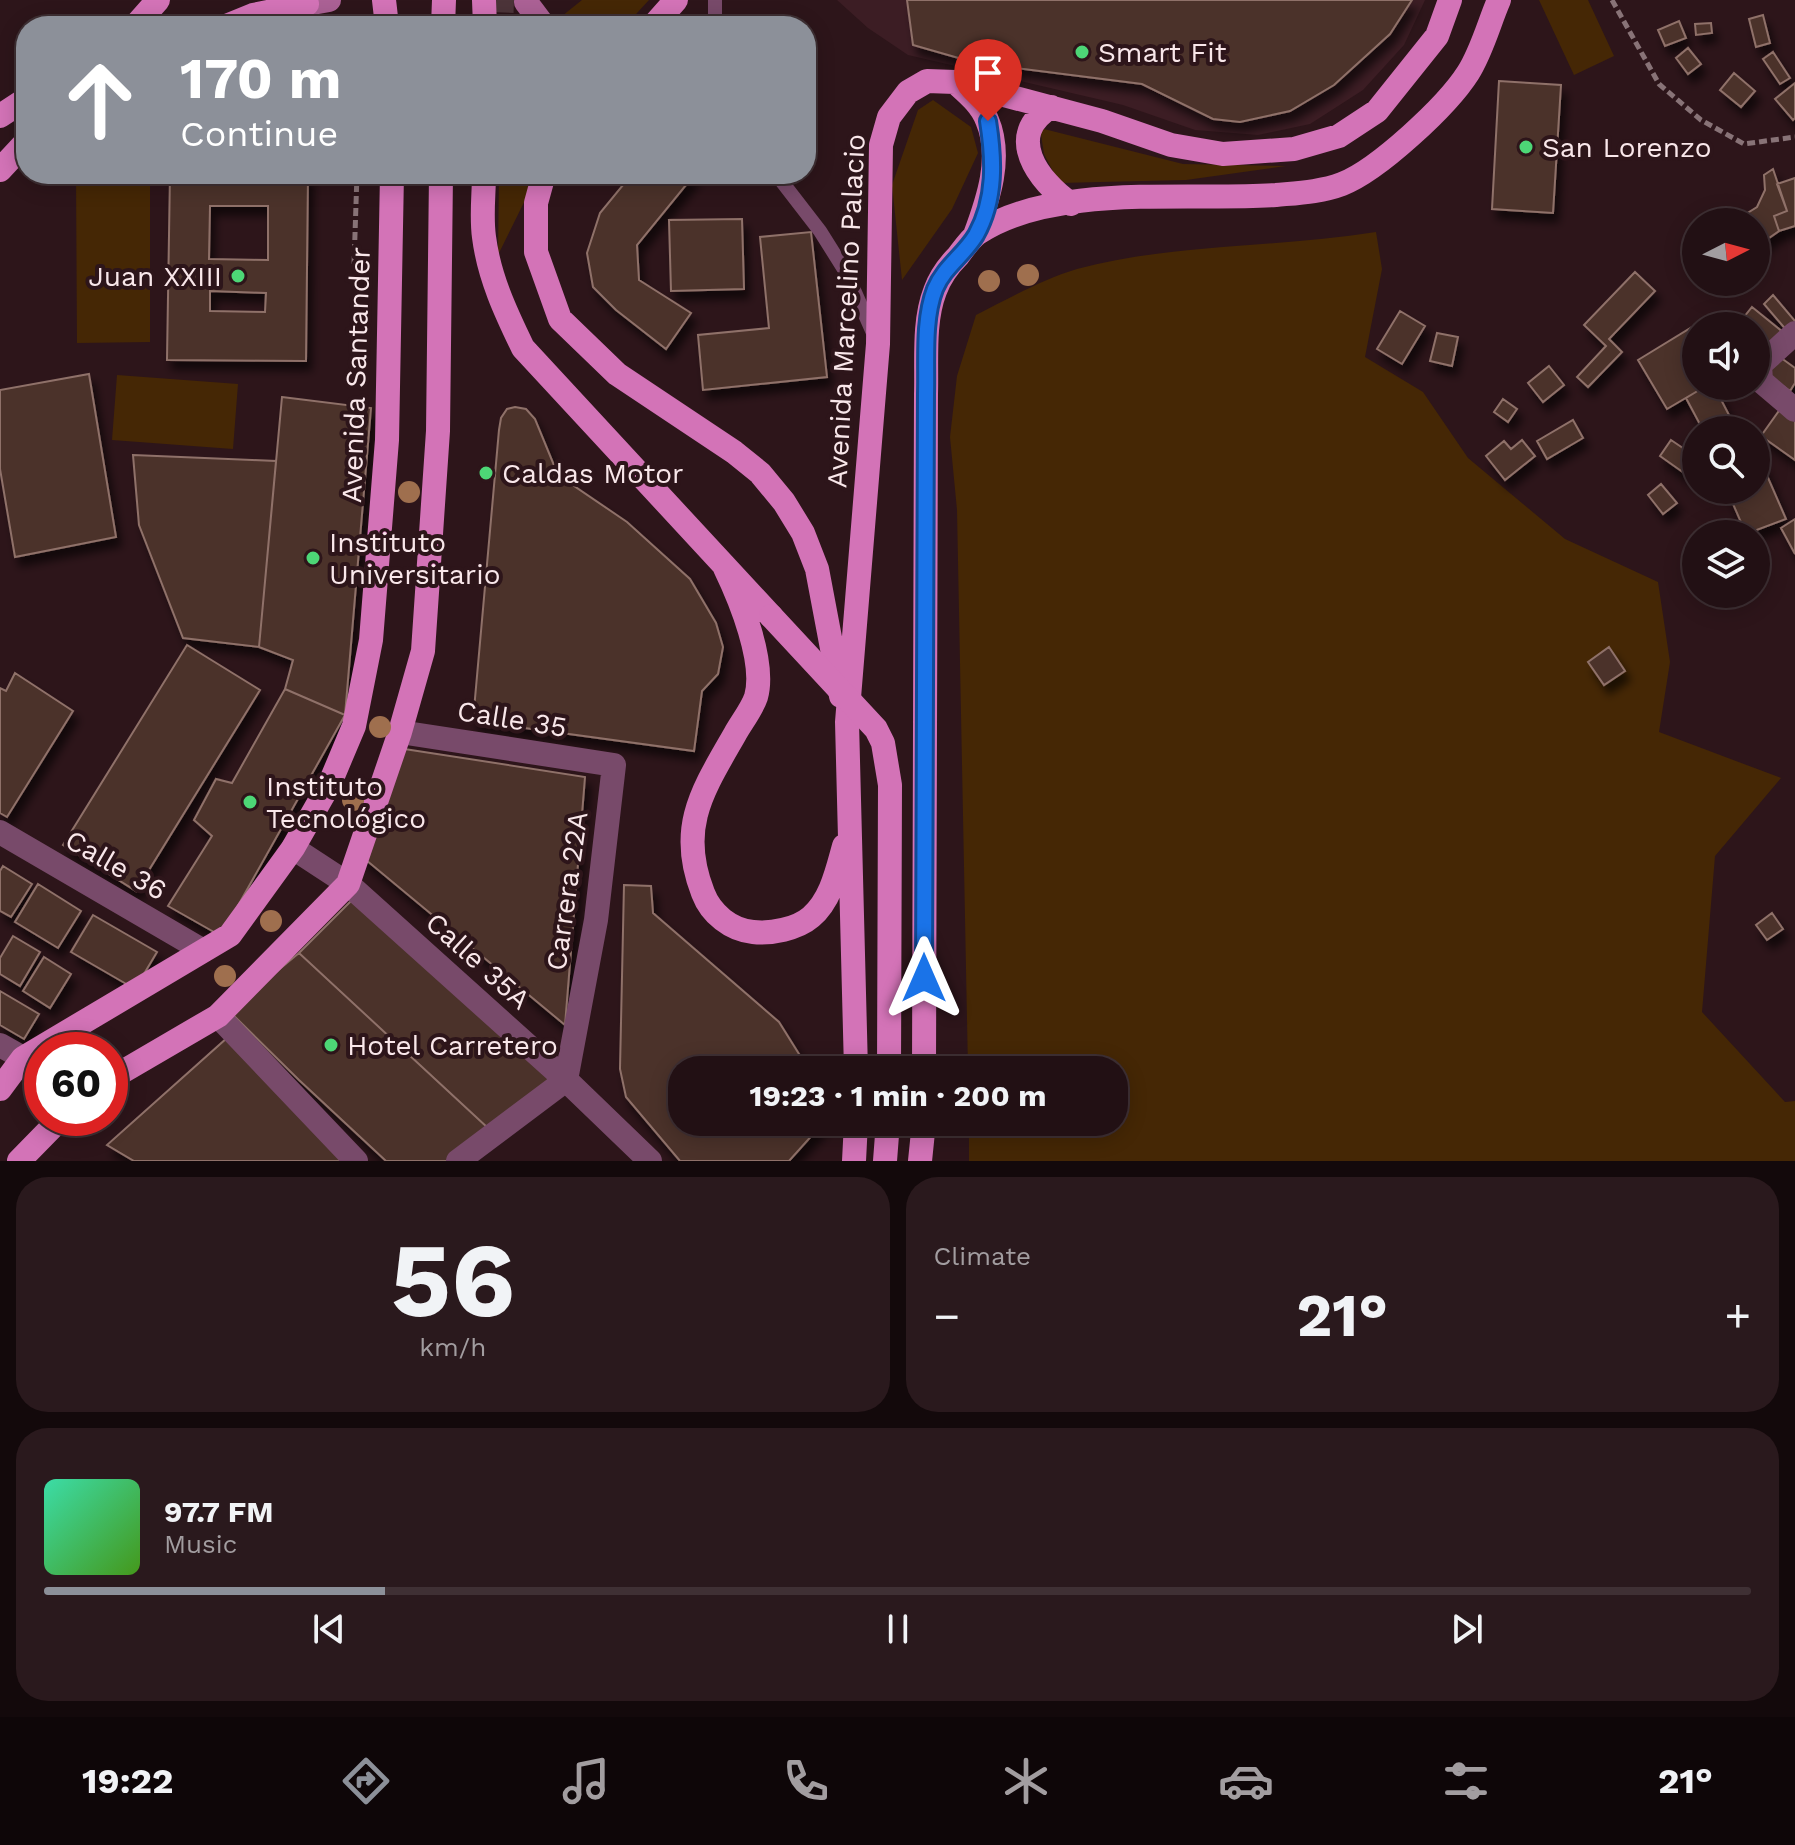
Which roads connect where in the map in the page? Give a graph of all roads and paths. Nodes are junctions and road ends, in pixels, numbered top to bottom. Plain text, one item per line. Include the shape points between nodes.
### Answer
1 (158, 0) edge
2 (676, 0) edge
3 (1450, 0) edge
4 (1499, 0) edge
5 (1612, 0) edge
6 (312, 1) edge
7 (144, 16) edge
8 (251, 16) edge
9 (662, 16) edge
10 (955, 82) junction
11 (1051, 107) junction
12 (1795, 137) edge
13 (16, 153) edge
14 (0, 170) edge
15 (357, 184) edge
16 (392, 184) edge
17 (441, 184) edge
18 (484, 184) edge
19 (541, 184) edge
20 (784, 184) edge
21 (1071, 204) junction
22 (975, 235) junction
23 (354, 264) dead end
24 (1795, 333) edge
25 (878, 344) junction
26 (1795, 410) edge
27 (725, 568) junction
28 (847, 722) junction
29 (400, 732) junction
30 (614, 765) joint
31 (851, 825) junction
32 (0, 832) edge
33 (293, 848) junction
34 (348, 884) junction
35 (202, 950) junction
36 (218, 1016) junction
37 (0, 1045) edge
38 (856, 1056) edge
39 (889, 1056) edge
40 (924, 1056) edge
41 (23, 1058) junction
42 (128, 1068) edge
43 (566, 1080) junction
44 (0, 1089) edge
45 (43, 1136) edge
46 (855, 1136) edge
47 (887, 1136) edge
48 (923, 1136) edge
49 (22, 1157) edge
50 (356, 1161) edge
51 (458, 1161) edge
52 (650, 1161) edge
53 (854, 1161) edge
54 (885, 1161) edge
55 (920, 1161) edge

1 - 7 main road
2 - 9 main road
3 - 11 main road, Avenida Marcelino Palacio via 1437,36 1377,111 1339,136 1294,149 1223,154 1171,145
4 - 21 main road via 1469,72 1435,112 1376,165 1342,184 1263,196 1130,197
5 - 12 path via 1659,84 1701,120 1744,144
6 - 8 main road
10 - 11 main road, Avenida Marcelino Palacio
10 - 22 main road via 988,121 994,156 990,196
10 - 25 main road, Avenida Marcelino Palacio via 927,81 908,92 889,117 881,145
11 - 21 main road via 1030,126 1029,149 1047,185
13 - 14 main road
15 - 23 path
16 - 33 main road, Avenida Santander via 387,440 371,640 354,726 330,783
17 - 29 main road via 438,431 423,651
18 - 27 main road via 488,264 523,348
19 - 28 main road via 536,252 560,319 617,374 760,473 803,533 817,569
20 - 25 lane via 847,274
21 - 22 main road via 1027,210
22 - 40 main road via 945,270 929,314
24 - 26 street via 1760,365 1761,381
25 - 28 main road, Avenida Marcelino Palacio
27 - 31 main road via 751,637 756,697 707,782 693,822 691,853 706,900 733,927 751,932 773,932 809,919 832,886
27 - 39 main road, bridge via 876,729 883,743 890,785
28 - 31 main road, Avenida Marcelino Palacio
29 - 30 street, Calle 35
29 - 34 main road
30 - 43 street, Carrera 22A via 596,920
31 - 38 main road, Avenida Marcelino Palacio
32 - 35 street, Calle 36
33 - 34 street, Calle 35A
33 - 35 main road, Avenida Santander via 230,935
34 - 36 main road
34 - 43 street, Calle 35A
35 - 41 main road, Avenida Santander
36 - 42 main road
36 - 50 street
37 - 41 street
41 - 44 main road, Avenida Santander
43 - 51 street
43 - 52 street, Calle 35A
45 - 49 main road
46 - 53 main road
47 - 54 main road
48 - 55 main road

